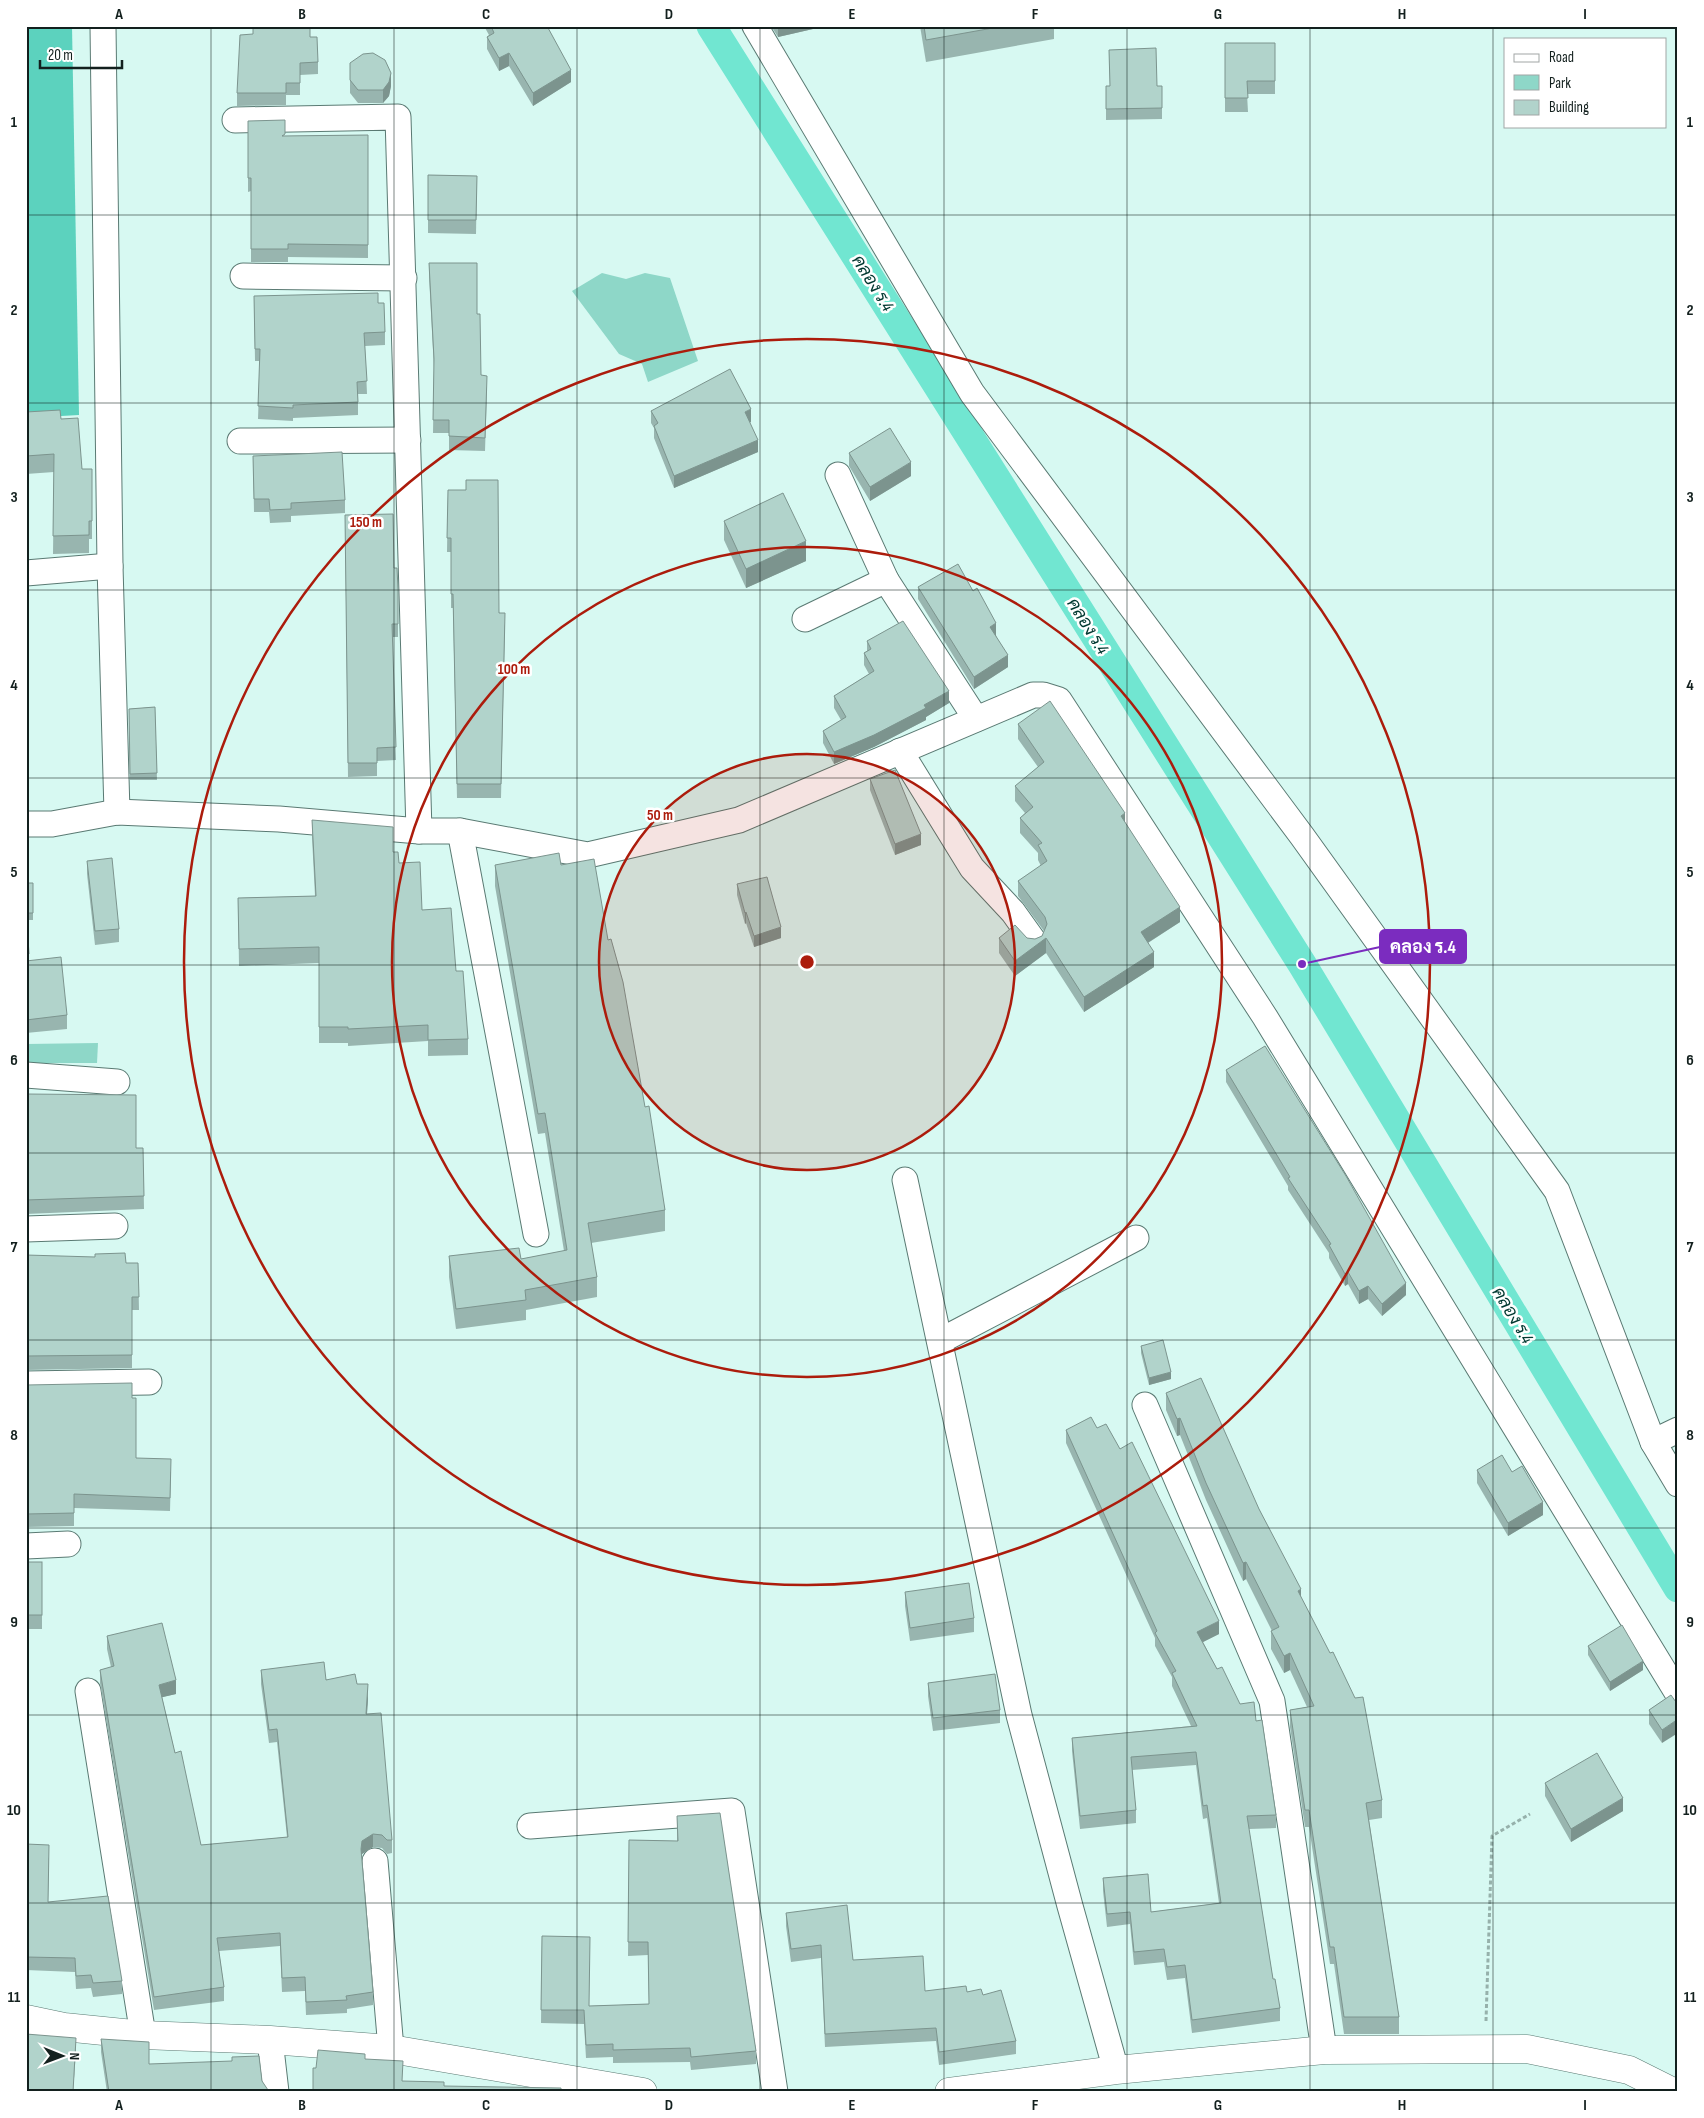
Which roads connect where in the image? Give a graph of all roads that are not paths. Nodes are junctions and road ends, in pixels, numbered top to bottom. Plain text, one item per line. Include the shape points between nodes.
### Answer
1 (103, 26) edge
2 (755, 26) edge
3 (235, 120) dead end
4 (243, 276) dead end
5 (404, 278) junction
6 (408, 440) junction
7 (240, 442) dead end
8 (838, 475) dead end
9 (110, 566) junction
10 (26, 573) edge
11 (886, 580) junction
12 (805, 619) dead end
13 (976, 719) junction
14 (900, 751) junction
15 (117, 812) junction
16 (26, 824) edge
17 (419, 831) junction
18 (460, 831) junction
19 (1033, 940) edge
20 (26, 1075) edge
21 (117, 1082) dead end
22 (906, 1180) dead end
23 (116, 1226) dead end
24 (26, 1229) edge
25 (536, 1234) dead end
26 (1136, 1238) dead end
27 (940, 1341) junction
28 (150, 1382) dead end
29 (26, 1384) edge
30 (1144, 1405) dead end
31 (1678, 1430) edge
32 (1653, 1442) junction
33 (1678, 1484) edge
34 (68, 1544) dead end
35 (26, 1546) edge
36 (88, 1691) dead end
37 (1678, 1694) edge
38 (530, 1826) dead end
39 (375, 1861) dead end
40 (26, 2019) edge
41 (143, 2035) junction
42 (270, 2040) junction
43 (391, 2049) junction
44 (1324, 2050) junction
45 (1116, 2070) junction
46 (276, 2092) edge
47 (643, 2092) edge
48 (776, 2092) edge
49 (949, 2092) edge
50 (1673, 2092) edge

1 - 9 street
2 - 32 street via 972,393 1302,836 1557,1192
3 - 5 street via 398,118
4 - 5 street
5 - 6 street
6 - 7 street
6 - 17 street
8 - 11 street
9 - 10 street
9 - 15 street
11 - 12 street
11 - 13 street
13 - 14 street
13 - 37 street via 1033,695 1058,700 1265,1017
14 - 18 street via 738,820 588,855
14 - 19 street via 972,868 1014,912
15 - 16 street via 52,824
15 - 17 street via 279,819
17 - 18 street
18 - 25 street
20 - 21 street
22 - 27 street
23 - 24 street
26 - 27 street
27 - 45 street via 1019,1715
28 - 29 street
30 - 44 street via 1272,1701
31 - 32 street
32 - 33 street
34 - 35 street
36 - 41 street
38 - 48 street via 732,1811
39 - 43 street
40 - 41 street via 64,2027
41 - 42 street
42 - 43 street
42 - 46 street
43 - 47 street
44 - 45 street
44 - 50 street via 1527,2049 1629,2070
45 - 49 street

